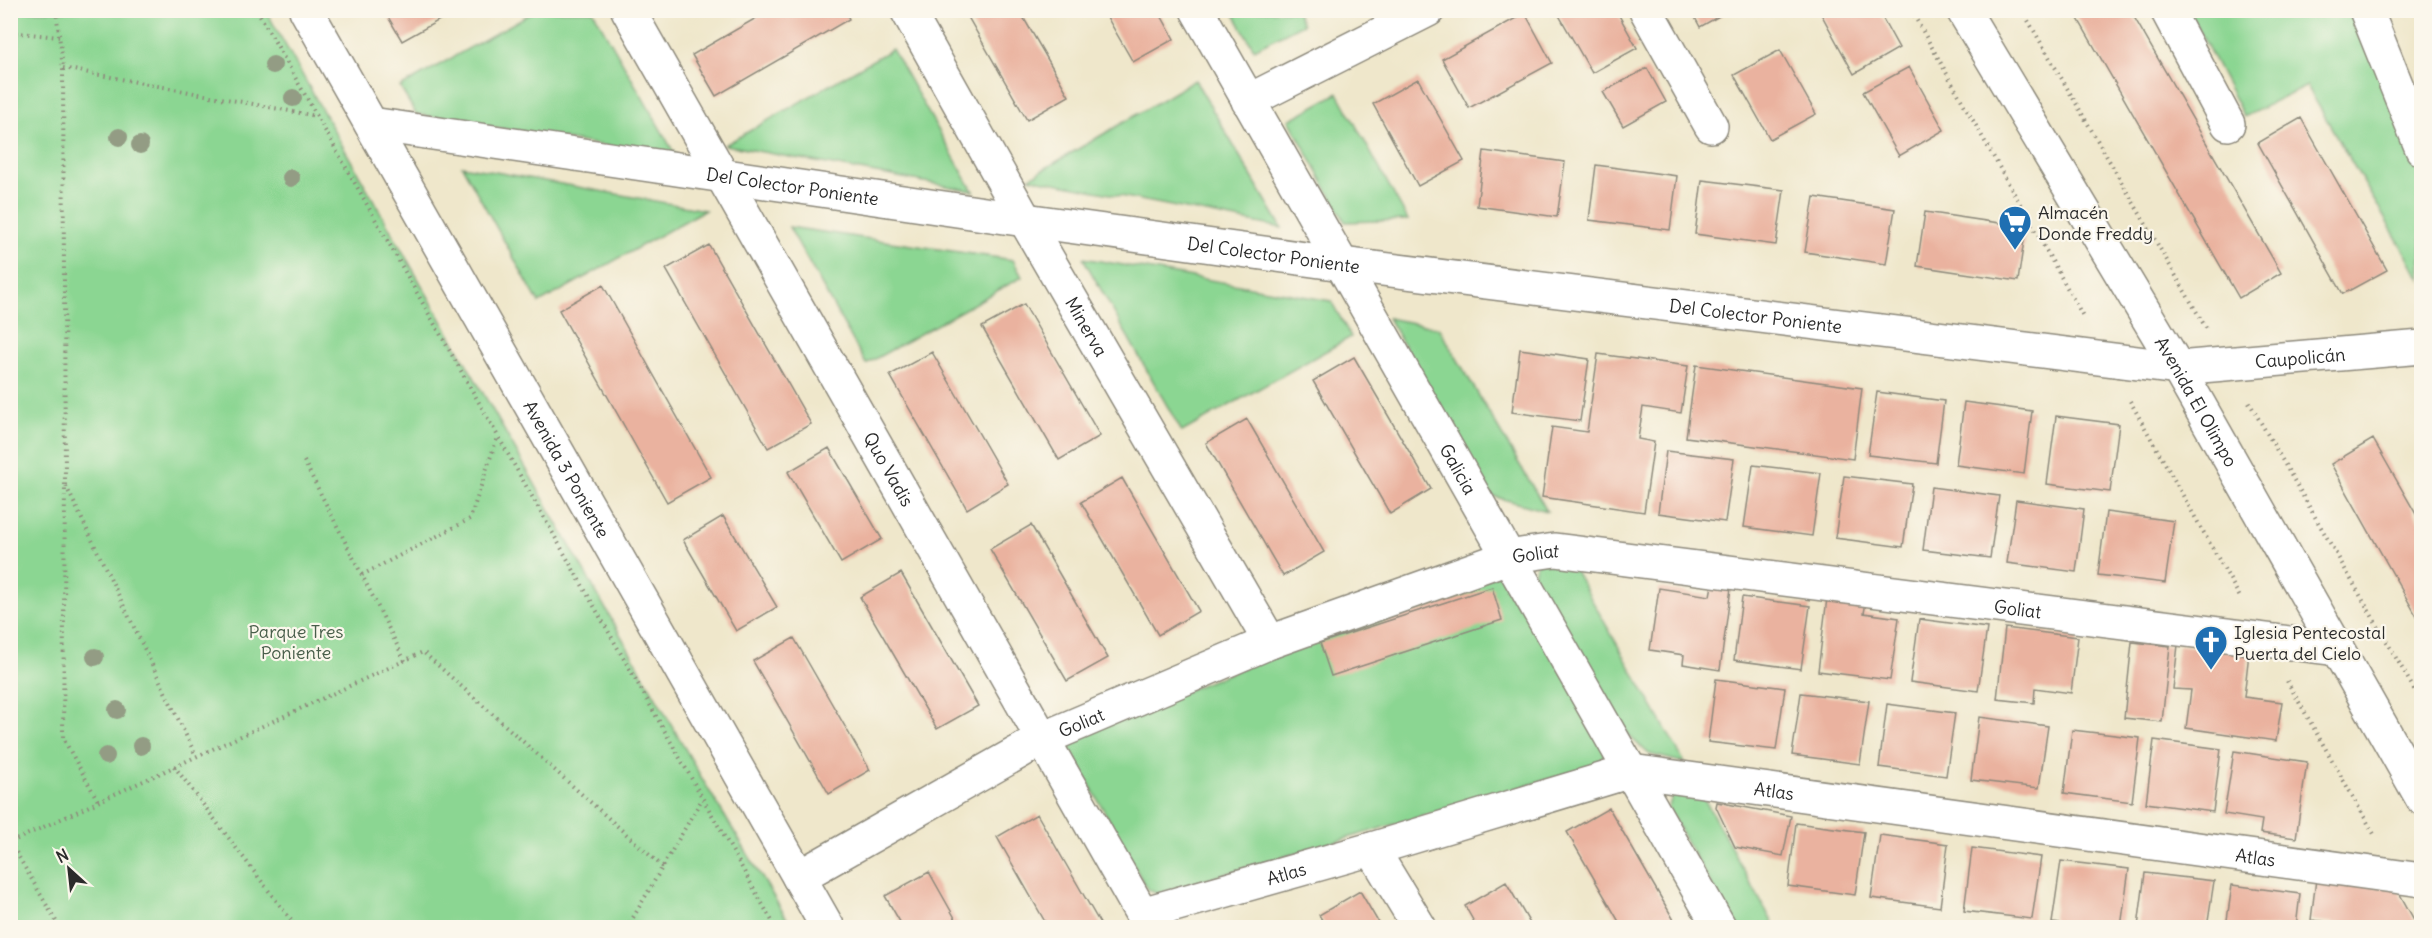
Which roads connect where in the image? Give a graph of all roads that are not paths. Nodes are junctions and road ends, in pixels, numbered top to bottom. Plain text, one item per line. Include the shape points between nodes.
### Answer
1 (306, 10) edge
2 (628, 10) edge
3 (908, 10) edge
4 (1197, 10) edge
5 (1428, 10) edge
6 (1646, 10) edge
7 (1963, 10) edge
8 (2167, 10) edge
9 (2366, 10) edge
10 (1248, 101) junction
11 (370, 124) junction
12 (2228, 124) dead end
13 (1711, 126) dead end
14 (2421, 149) edge
15 (722, 176) junction
16 (1025, 220) junction
17 (1342, 264) junction
18 (2421, 347) edge
19 (2178, 368) junction
20 (1508, 557) junction
21 (1270, 642) junction
22 (2337, 649) junction
23 (1042, 739) junction
24 (1631, 771) junction
25 (2421, 798) edge
26 (1372, 849) junction
27 (799, 877) junction
28 (2421, 880) edge
29 (1146, 920) edge
30 (828, 927) edge
31 (1420, 927) edge
32 (1720, 927) edge

1 - 11 street, Avenida 3 Poniente
2 - 15 street, Quo Vadis
3 - 16 street, Minerva
4 - 10 street, Galicia
5 - 10 street
6 - 13 street
7 - 19 street, Avenida El Olimpo
8 - 12 street
9 - 14 street
10 - 17 street, Galicia
11 - 15 street, Del Colector Poniente
11 - 27 street, Avenida 3 Poniente
15 - 16 street, Del Colector Poniente
15 - 23 street, Quo Vadis
16 - 17 street, Del Colector Poniente
16 - 21 street, Minerva
17 - 19 street, Del Colector Poniente
17 - 20 street, Galicia
18 - 19 street, Caupolicán
19 - 22 street, Avenida El Olimpo
20 - 21 street, Goliat
20 - 22 street, Goliat via 1555,550
20 - 24 street, Galicia
21 - 23 street, Goliat
22 - 25 street, Avenida El Olimpo
23 - 27 street, Goliat
23 - 29 street, Quo Vadis
24 - 26 street, Atlas
24 - 28 street, Atlas
24 - 32 street, Galicia
26 - 29 street, Atlas
26 - 31 street
27 - 30 street, Avenida 3 Poniente

